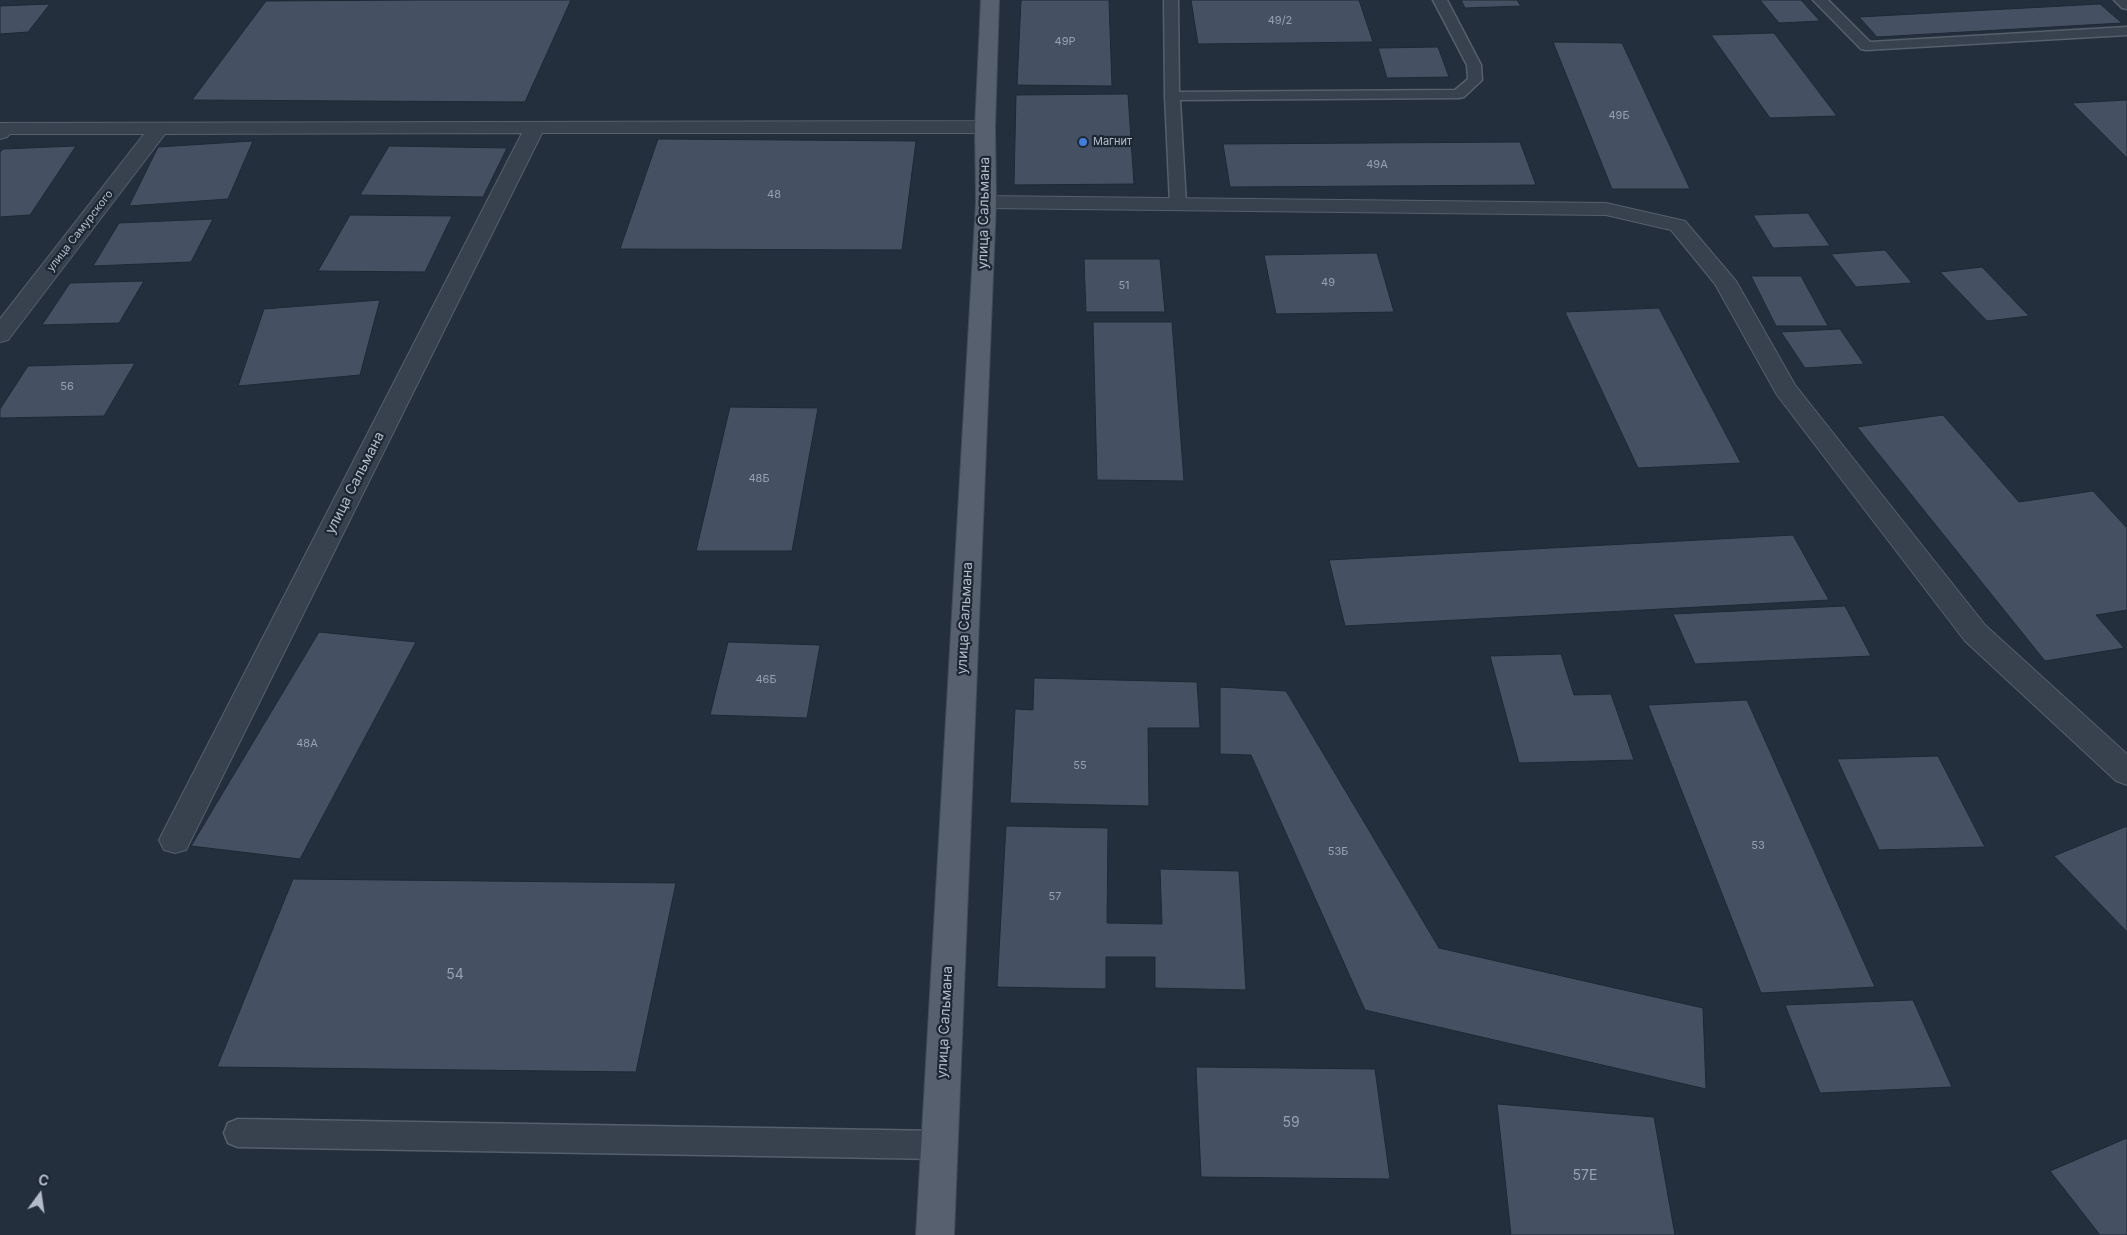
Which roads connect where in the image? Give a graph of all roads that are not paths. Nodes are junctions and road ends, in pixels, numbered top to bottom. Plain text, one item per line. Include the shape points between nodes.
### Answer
1 (990, 0) edge
2 (1171, 0) edge
3 (1440, 0) edge
4 (1820, 0) edge
5 (2122, 0) edge
6 (2127, 5) edge
7 (2127, 32) edge
8 (1172, 96) junction
9 (535, 127) junction
10 (985, 127) junction
11 (159, 128) junction
12 (3, 130) edge
13 (986, 202) junction
14 (1178, 204) junction
15 (0, 335) edge
16 (2127, 772) edge
17 (175, 840) dead end
18 (238, 1133) dead end
19 (939, 1145) junction
20 (935, 1235) edge

1 - 10 main road, улица Сальмана
2 - 8 lane
3 - 8 lane via 1474,64 1475,80 1459,94
4 - 7 lane via 1866,46
5 - 6 lane
8 - 14 lane
9 - 10 street
9 - 11 street
9 - 17 street, улица Сальмана
10 - 13 main road, улица Сальмана
11 - 12 street
11 - 15 street, улица Самурского
13 - 14 street
13 - 19 main road, улица Сальмана
14 - 16 street via 1606,209 1678,225 1725,281 1785,389 1975,633
18 - 19 lane
19 - 20 main road, улица Сальмана

